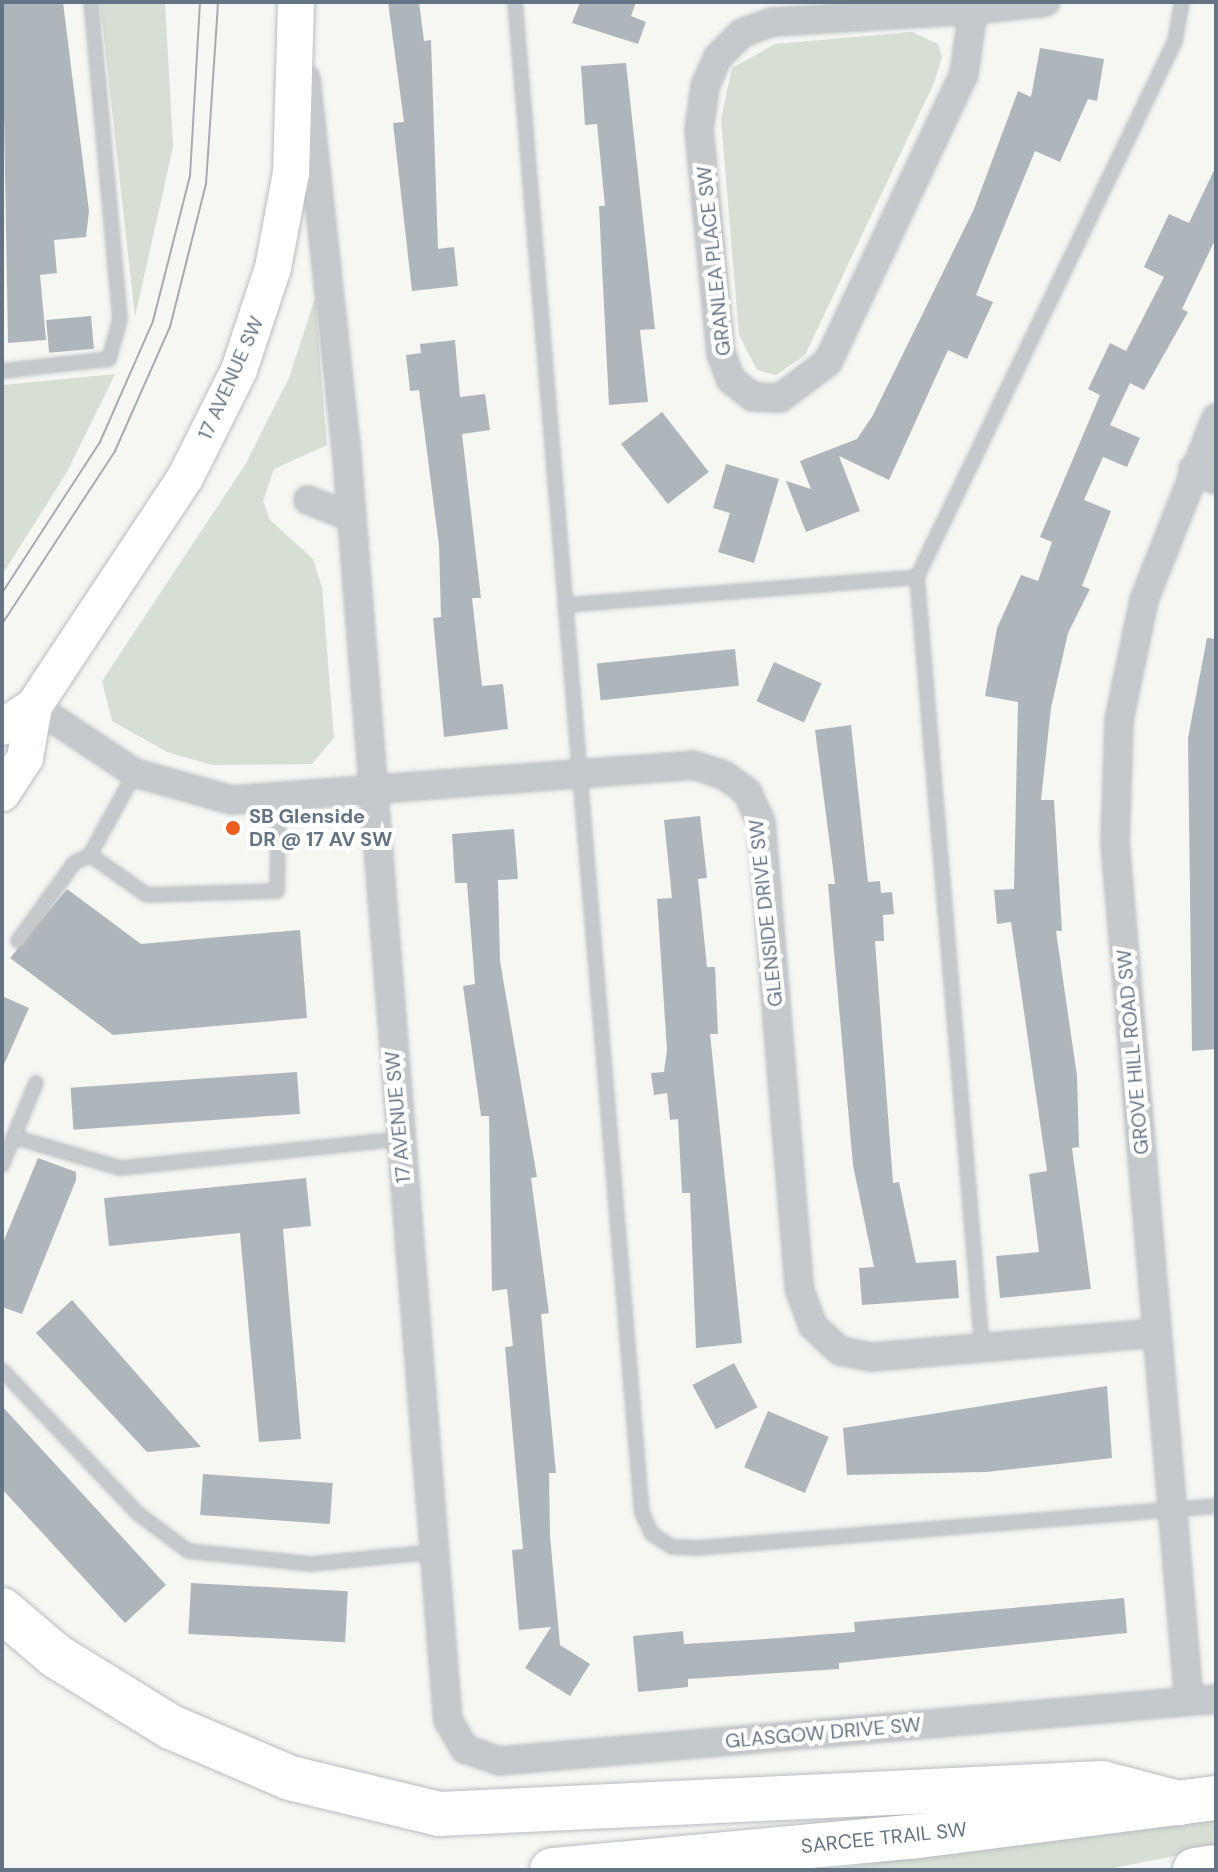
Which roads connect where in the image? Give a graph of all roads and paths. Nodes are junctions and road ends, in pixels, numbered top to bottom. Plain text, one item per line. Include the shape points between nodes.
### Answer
1 (91, 2) edge
2 (515, 2) edge
3 (1046, 2) edge
4 (1182, 2) edge
5 (296, 4) edge
6 (973, 10) junction
7 (2, 371) edge
8 (1216, 418) edge
9 (1204, 474) edge
10 (308, 500) dead end
11 (346, 515) junction
12 (917, 577) junction
13 (565, 605) junction
14 (34, 706) junction
15 (2, 727) edge
16 (135, 773) junction
17 (578, 775) junction
18 (2, 793) edge
19 (370, 794) junction
20 (279, 800) junction
21 (90, 855) junction
22 (18, 941) dead end
23 (36, 1083) dead end
24 (14, 1137) junction
25 (400, 1139) junction
26 (2, 1165) edge
27 (1157, 1333) junction
28 (982, 1346) junction
29 (2, 1370) edge
30 (1216, 1506) edge
31 (1171, 1510) junction
32 (433, 1552) junction
33 (2, 1610) edge
34 (1216, 1699) edge
35 (1189, 1701) junction
36 (448, 1720) joint
37 (1197, 1800) edge
38 (1216, 1867) edge
39 (552, 1870) edge
40 (1195, 1870) edge

1 - 7 lane via 120,319 109,359
2 - 13 lane
3 - 6 street, GRANLEA PLACE SW
4 - 12 lane via 1175,41
5 - 11 street, 17 AVENUE SW via 328,254
5 - 14 main road, 17 AVENUE SW via 296,137 257,324 185,478
6 - 6 street, GRANLEA PLACE SW via 964,74 828,362 780,398 753,397 731,380 721,354 699,130 705,86 718,57 742,33 773,22
8 - 9 street, GROVE HILL ROAD SW
9 - 27 street, GROVE HILL ROAD SW via 1144,600 1119,720 1115,843
10 - 11 street
11 - 19 street, 17 AVENUE SW
12 - 13 lane
12 - 28 lane
13 - 17 lane
14 - 15 main road, 17 AVENUE SW
14 - 16 street, GLENSIDE DRIVE SW
14 - 18 main road, 17 AVENUE SW via 25,758
16 - 20 street, GLENSIDE DRIVE SW via 232,800
16 - 21 lane
17 - 19 street, GLENSIDE DRIVE SW
17 - 28 street, GLENSIDE DRIVE SW via 693,765 747,792 761,822 799,1288 813,1326 840,1351 872,1357
17 - 31 lane via 642,1513 652,1534 672,1547 696,1548
19 - 20 street, GLENSIDE DRIVE SW
19 - 25 street, 17 AVENUE SW
20 - 21 lane via 277,891 147,895
21 - 22 lane via 74,863
23 - 24 lane
24 - 25 lane via 120,1168
24 - 26 lane
25 - 32 street, 17 AVENUE SW
27 - 28 street, GLENSIDE DRIVE SW
27 - 31 street, GROVE HILL ROAD SW
29 - 32 lane via 137,1513 188,1551 311,1564
30 - 31 lane
31 - 35 street, GROVE HILL ROAD SW
32 - 36 street, 17 AVENUE SW
33 - 37 highway via 56,1656 171,1727 290,1778 439,1814 1102,1783
34 - 35 street, GLASGOW DRIVE SW
35 - 36 street, GLASGOW DRIVE SW via 499,1761 465,1749
37 - 39 highway, SARCEE TRAIL SW via 911,1837
38 - 40 highway

